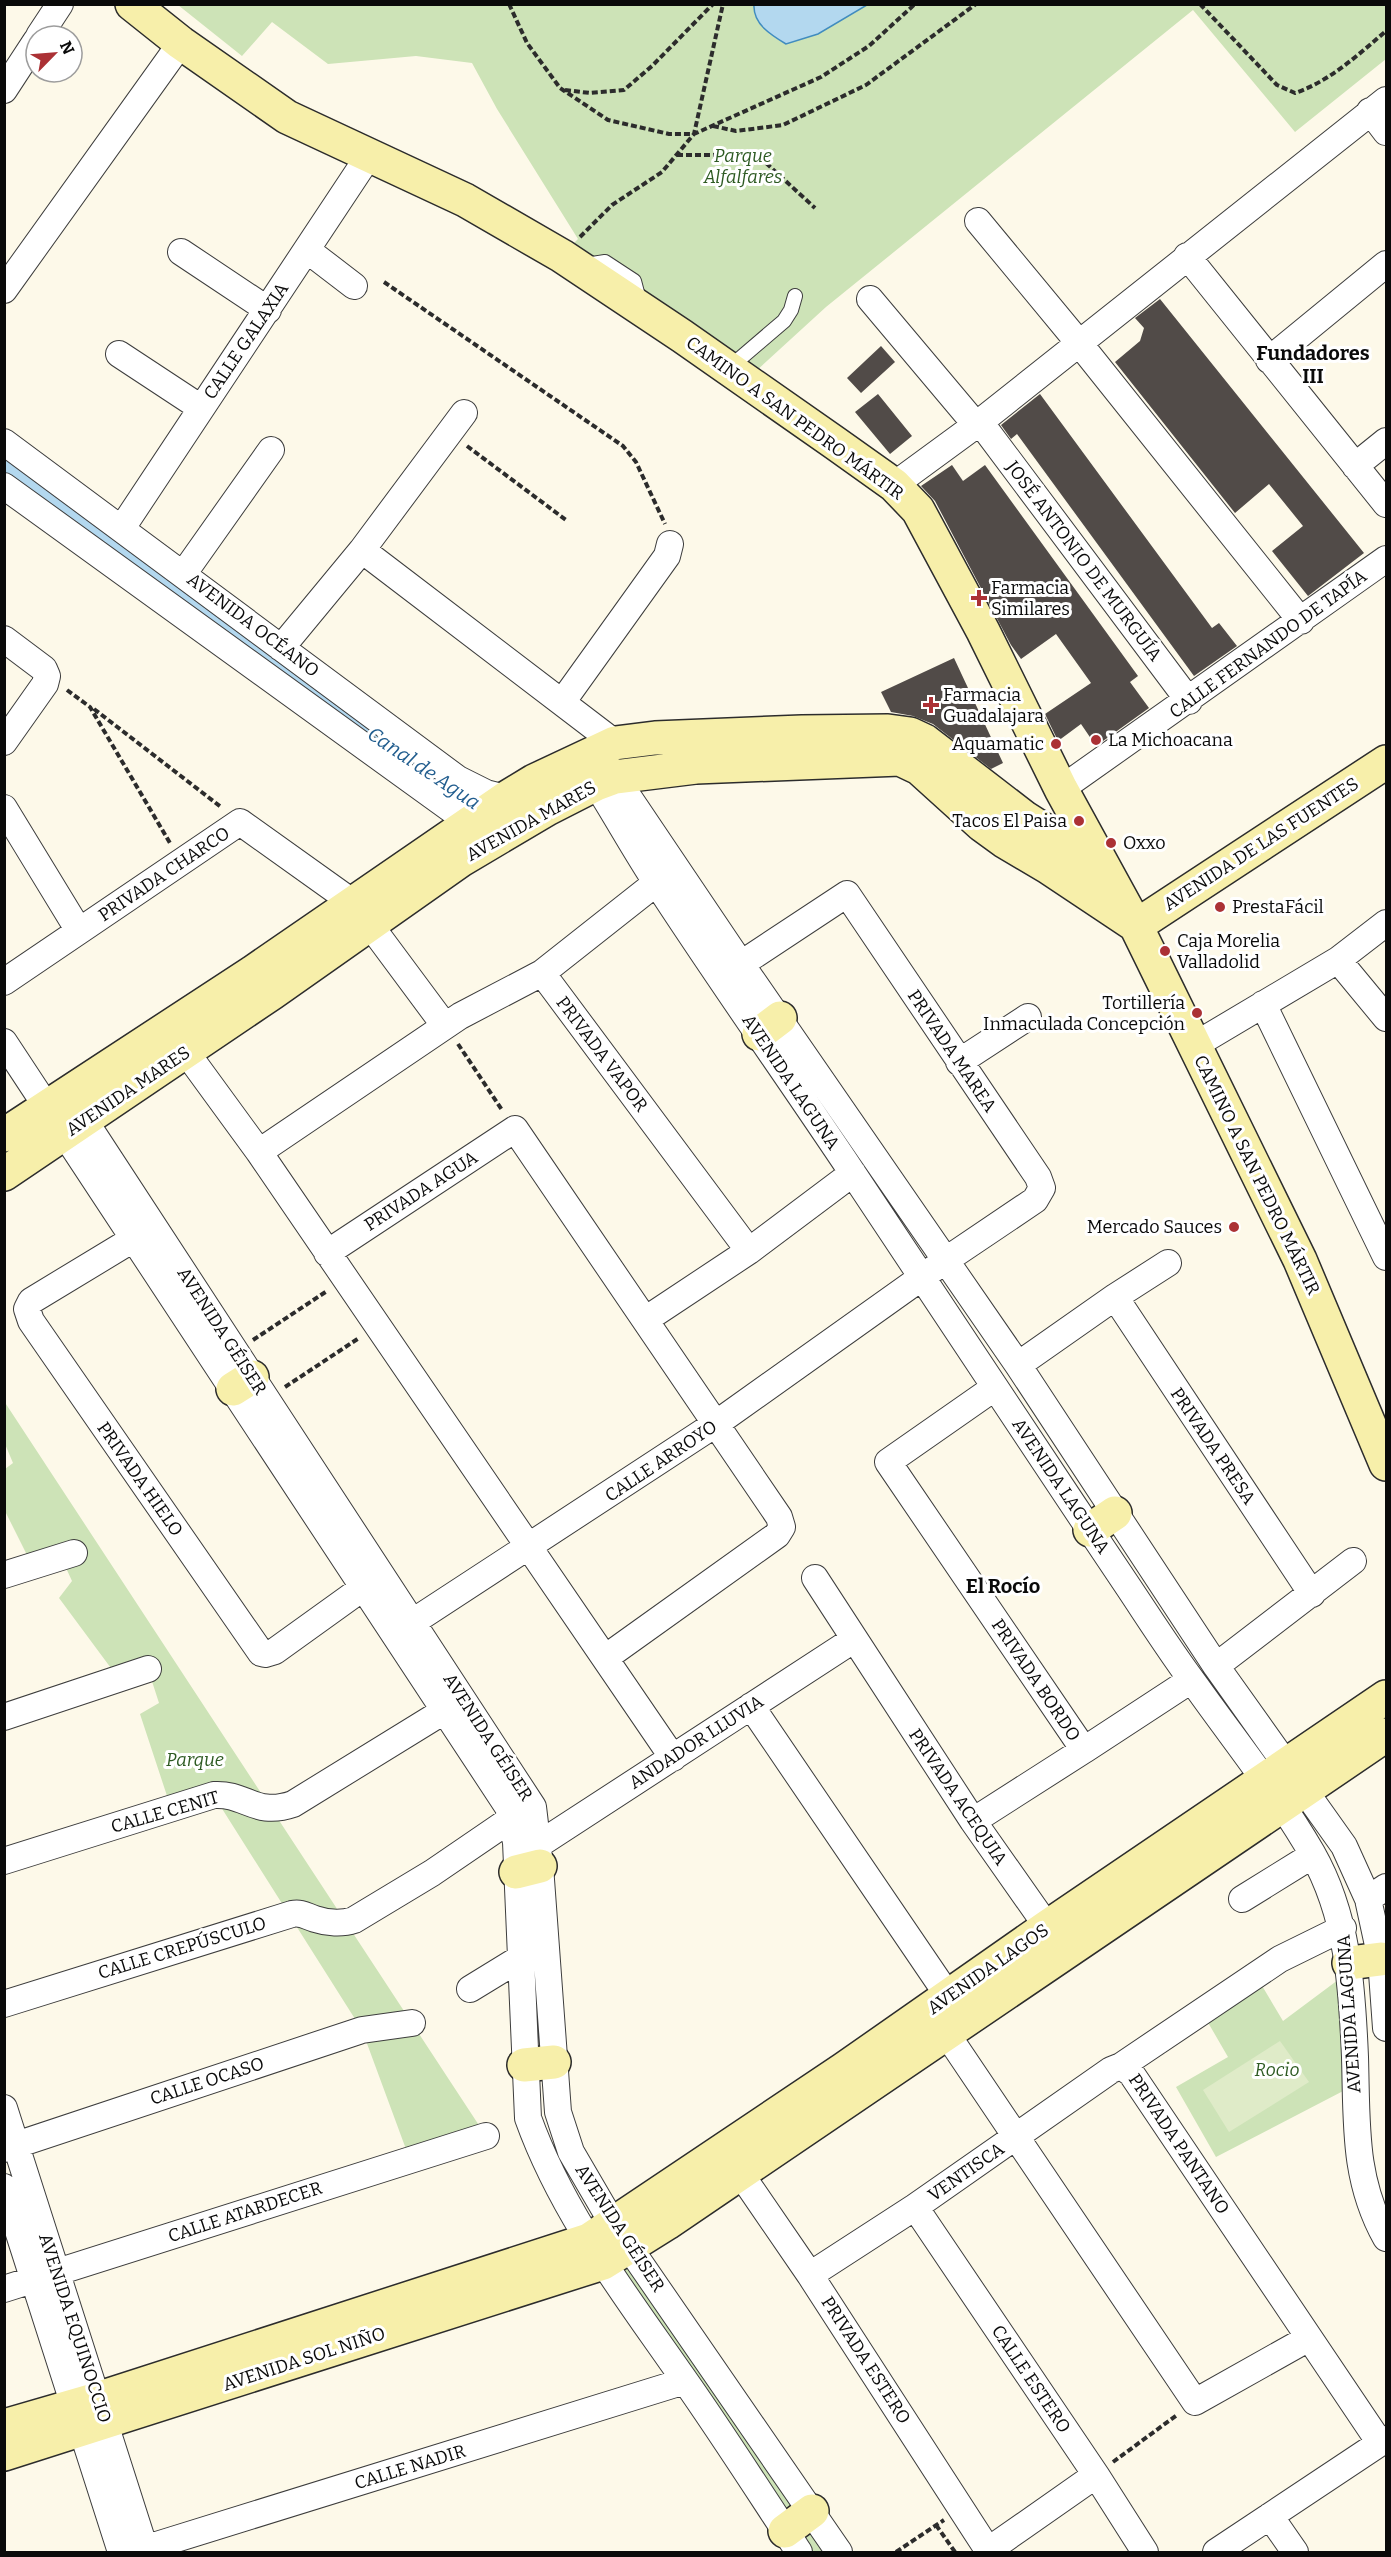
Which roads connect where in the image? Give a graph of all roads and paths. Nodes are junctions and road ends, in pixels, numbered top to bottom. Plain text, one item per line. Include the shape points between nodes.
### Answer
1 (60, 4) edge
2 (132, 4) edge
3 (509, 4) edge
4 (713, 4) edge
5 (723, 4) edge
6 (915, 4) edge
7 (976, 4) edge
8 (1200, 4) edge
9 (47, 24) edge
10 (1386, 31) edge
11 (181, 43) junction
12 (24, 59) edge
13 (4, 90) edge
14 (564, 90) junction
15 (1378, 106) edge
16 (712, 125) junction
17 (1386, 132) edge
18 (694, 134) junction
19 (370, 154) junction
20 (676, 155) junction
21 (814, 208) dead end
22 (978, 221) dead end
23 (307, 250) junction
24 (181, 252) dead end
25 (1187, 256) junction
26 (569, 261) junction
27 (1386, 264) edge
28 (384, 282) dead end
29 (354, 286) dead end
30 (4, 290) edge
31 (795, 296) dead end
32 (870, 299) dead end
33 (268, 310) junction
34 (1079, 343) junction
35 (119, 354) dead end
36 (1269, 360) junction
37 (728, 369) junction
38 (201, 408) junction
39 (457, 423) joint
40 (978, 423) junction
41 (1386, 441) edge
42 (4, 442) edge
43 (271, 450) dead end
44 (1355, 466) junction
45 (894, 485) junction
46 (8, 497) edge
47 (1386, 504) edge
48 (566, 520) dead end
49 (122, 528) junction
50 (670, 544) joint
51 (362, 550) junction
52 (1386, 559) edge
53 (183, 573) junction
54 (1301, 621) junction
55 (4, 639) edge
56 (281, 648) junction
57 (47, 676) junction
58 (563, 701) junction
59 (1189, 701) junction
60 (90, 707) junction
61 (4, 742) edge
62 (615, 743) junction
63 (1386, 762) edge
64 (606, 780) junction
65 (1061, 789) junction
66 (506, 798) junction
67 (4, 808) edge
68 (240, 822) junction
69 (470, 823) junction
70 (181, 862) junction
71 (1103, 868) junction
72 (656, 883) junction
73 (361, 914) junction
74 (1386, 923) edge
75 (1136, 926) junction
76 (79, 931) junction
77 (1338, 960) junction
78 (741, 964) junction
79 (542, 973) junction
80 (4, 982) edge
81 (263, 982) junction
82 (1263, 1004) junction
83 (1028, 1017) dead end
84 (1386, 1018) edge
85 (446, 1026) junction
86 (770, 1026) junction
87 (4, 1042) edge
88 (1195, 1045) junction
89 (186, 1052) junction
90 (959, 1062) junction
91 (57, 1100) junction
92 (75, 1127) junction
93 (515, 1129) junction
94 (4, 1135) edge
95 (259, 1152) junction
96 (853, 1173) junction
97 (4, 1174) edge
98 (135, 1238) junction
99 (749, 1251) junction
100 (327, 1253) junction
101 (1386, 1257) edge
102 (946, 1260) junction
103 (1168, 1263) dead end
104 (921, 1278) junction
105 (345, 1279) junction
106 (1115, 1297) junction
107 (645, 1320) junction
108 (376, 1325) junction
109 (1018, 1365) junction
110 (247, 1379) junction
111 (994, 1388) junction
112 (717, 1423) junction
113 (1386, 1464) edge
114 (1102, 1522) junction
115 (529, 1548) junction
116 (75, 1553) dead end
117 (1353, 1561) dead end
118 (4, 1575) edge
119 (815, 1578) dead end
120 (364, 1587) junction
121 (1312, 1594) junction
122 (403, 1628) junction
123 (853, 1640) junction
124 (605, 1658) junction
125 (1216, 1666) junction
126 (148, 1669) dead end
127 (1191, 1680) junction
128 (1386, 1696) edge
129 (751, 1706) junction
130 (444, 1711) junction
131 (4, 1717) edge
132 (1386, 1735) edge
133 (1084, 1750) junction
134 (673, 1758) junction
135 (1284, 1785) junction
136 (511, 1819) junction
137 (974, 1821) junction
138 (1313, 1855) junction
139 (4, 1861) edge
140 (531, 1861) junction
141 (1377, 1893) edge
142 (1242, 1899) dead end
143 (1343, 1928) junction
144 (1056, 1939) junction
145 (519, 1959) junction
146 (1381, 1959) junction
147 (1349, 1963) junction
148 (470, 1989) dead end
149 (949, 1997) junction
150 (4, 2004) edge
151 (412, 2023) dead end
152 (1386, 2028) edge
153 (946, 2033) junction
154 (539, 2063) junction
155 (1121, 2066) junction
156 (852, 2080) junction
157 (4, 2108) edge
158 (486, 2136) dead end
159 (1016, 2138) junction
160 (10, 2147) edge
161 (740, 2173) junction
162 (4, 2187) edge
163 (915, 2207) junction
164 (1386, 2238) edge
165 (609, 2244) junction
166 (810, 2275) junction
167 (46, 2276) junction
168 (4, 2289) edge
169 (1308, 2338) junction
170 (686, 2381) junction
171 (1195, 2402) junction
172 (89, 2414) junction
173 (4, 2426) edge
174 (1383, 2441) edge
175 (4, 2454) edge
176 (1096, 2475) junction
177 (961, 2507) junction
178 (812, 2511) junction
179 (1270, 2516) junction
180 (936, 2525) junction
181 (792, 2542) edge
182 (133, 2551) edge
183 (899, 2552) edge
184 (839, 2553) edge
185 (955, 2553) edge
186 (1145, 2553) edge
187 (1216, 2553) edge
188 (1295, 2553) edge

1 - 9 street
2 - 11 street, CAMINO A SAN PEDRO MÁRTIR
3 - 14 path via 527,43
4 - 14 path via 624,90
5 - 18 path
6 - 16 path via 869,46 821,77
7 - 16 path via 866,85 783,125 736,131
8 - 10 path via 1276,85 1294,93 1314,86
11 - 19 street, CAMINO A SAN PEDRO MÁRTIR via 287,117
11 - 30 street
12 - 13 street
14 - 18 path via 608,120 669,134
15 - 17 street
15 - 25 street
16 - 18 path
18 - 20 path
19 - 23 street, CALLE GALAXIA
19 - 26 street, CAMINO A SAN PEDRO MÁRTIR via 465,200
20 - 21 path via 732,155 766,163
20 - 26 path via 662,172 612,205
22 - 34 street
23 - 29 street
23 - 33 street, CALLE GALAXIA
24 - 33 street
25 - 34 street
25 - 36 street
26 - 37 street, CAMINO A SAN PEDRO MÁRTIR
27 - 36 street
28 - 50 path via 623,446 636,462 669,533
31 - 37 lane via 784,321
32 - 40 street, JOSÉ ANTONIO DE MURGUÍA
33 - 38 street, CALLE GALAXIA
34 - 40 street
34 - 54 street
35 - 38 street
36 - 44 street
37 - 45 street, CAMINO A SAN PEDRO MÁRTIR
38 - 49 street, CALLE GALAXIA
39 - 48 path
39 - 51 street
40 - 45 street
40 - 59 street, JOSÉ ANTONIO DE MURGUÍA
41 - 44 street
42 - 49 street, AVENIDA OCÉANO
43 - 53 street
44 - 47 street
45 - 65 street, CAMINO A SAN PEDRO MÁRTIR via 918,510 938,542
46 - 69 street, AVENIDA OCÉANO
49 - 53 street, AVENIDA OCÉANO
50 - 58 street via 667,556
51 - 56 street
51 - 58 street
52 - 54 street, CALLE FERNANDO DE TAPÍA
53 - 56 street, AVENIDA OCÉANO
54 - 59 street, CALLE FERNANDO DE TAPÍA
55 - 57 street via 44,669
56 - 66 street, AVENIDA OCÉANO via 458,779
57 - 60 path
57 - 61 street
58 - 62 street
59 - 65 street, CALLE FERNANDO DE TAPÍA
60 - 68 path
60 - 70 path
62 - 66 street, AVENIDA MARES via 572,761
62 - 71 street, AVENIDA MARES via 802,732 910,734 943,754 1025,818
63 - 75 street, AVENIDA DE LAS FUENTES
64 - 72 street, AVENIDA LAGUNA
64 - 73 street, AVENIDA MARES
64 - 75 street, AVENIDA MARES via 696,767 900,759 920,768 1004,841
64 - 78 street, AVENIDA LAGUNA
65 - 71 street, CAMINO A SAN PEDRO MÁRTIR
66 - 69 street, AVENIDA MARES
67 - 76 street
68 - 70 street, PRIVADA CHARCO
68 - 73 street, PRIVADA CHARCO
69 - 73 street, AVENIDA MARES
70 - 76 street, PRIVADA CHARCO
71 - 75 street, CAMINO A SAN PEDRO MÁRTIR
72 - 79 street
72 - 86 street, AVENIDA LAGUNA
73 - 81 street, AVENIDA MARES
73 - 85 street, PRIVADA CHARCO
74 - 77 street
75 - 88 street, CAMINO A SAN PEDRO MÁRTIR
76 - 80 street, PRIVADA CHARCO
77 - 82 street
77 - 84 street
78 - 86 street, AVENIDA LAGUNA
78 - 90 street, PRIVADA MAREA via 847,894
79 - 85 street
79 - 99 street, PRIVADA VAPOR
81 - 89 street, AVENIDA MARES
81 - 91 street, AVENIDA MARES
82 - 88 street
82 - 101 street
83 - 90 street
85 - 93 path
85 - 95 street
86 - 96 street, AVENIDA LAGUNA
86 - 102 street, AVENIDA LAGUNA
87 - 91 street, AVENIDA GÉISER
88 - 113 street, CAMINO A SAN PEDRO MÁRTIR via 1300,1260
89 - 92 street, AVENIDA MARES
89 - 95 street
90 - 102 street, PRIVADA MAREA via 1042,1188 1035,1200
91 - 92 street, AVENIDA GÉISER
91 - 94 street, AVENIDA MARES
92 - 97 street, AVENIDA MARES
92 - 98 street, AVENIDA GÉISER
92 - 110 street, AVENIDA GÉISER
93 - 100 street, PRIVADA AGUA
93 - 107 street
95 - 100 street
96 - 99 street
96 - 104 street, AVENIDA LAGUNA
98 - 110 street, AVENIDA GÉISER
98 - 120 street, PRIVADA HIELO via 31,1300 27,1309 31,1321 261,1653 275,1651
99 - 107 street
100 - 105 street
102 - 104 street, PRIVADA MAREA
102 - 109 street, AVENIDA LAGUNA
103 - 106 street
104 - 111 street, AVENIDA LAGUNA
104 - 112 street, CALLE ARROYO
105 - 108 street
105 - 110 path
106 - 109 street
106 - 121 street, PRIVADA PRESA
107 - 112 street
108 - 110 path
108 - 115 street
109 - 114 street, AVENIDA LAGUNA
110 - 120 street, AVENIDA GÉISER
110 - 122 street, AVENIDA GÉISER
111 - 114 street, AVENIDA LAGUNA
111 - 133 street, PRIVADA BORDO via 888,1462
112 - 115 street, CALLE ARROYO
112 - 124 street via 780,1517 782,1527
114 - 125 street, AVENIDA LAGUNA
114 - 127 street, AVENIDA LAGUNA
115 - 122 street, CALLE ARROYO
115 - 124 street
116 - 118 street
117 - 121 street
119 - 123 street, PRIVADA ACEQUIA
120 - 122 street, AVENIDA GÉISER
121 - 125 street
122 - 130 street, AVENIDA GÉISER
122 - 140 street, AVENIDA GÉISER via 533,1807
123 - 129 street, ANDADOR LLUVIA
123 - 137 street, PRIVADA ACEQUIA
124 - 134 street
125 - 135 street, AVENIDA LAGUNA
126 - 131 street
127 - 133 street, PRIVADA BORDO
127 - 135 street, AVENIDA LAGUNA
128 - 135 street, AVENIDA LAGOS
129 - 134 street, ANDADOR LLUVIA
129 - 149 street
130 - 136 street, AVENIDA GÉISER via 508,1807
130 - 139 street, CALLE CENIT via 293,1804 268,1809 224,1794 214,1795
132 - 135 street, AVENIDA LAGOS
133 - 137 street
134 - 140 street, ANDADOR LLUVIA
135 - 138 street, AVENIDA LAGUNA
135 - 141 street, AVENIDA LAGUNA via 1344,1846
135 - 144 street, AVENIDA LAGOS
136 - 140 street, AVENIDA GÉISER via 516,1842
136 - 150 street, CALLE CREPÚSCULO via 432,1873 347,1922 323,1921 298,1912
137 - 144 street, PRIVADA ACEQUIA
138 - 142 street
138 - 143 street, AVENIDA LAGUNA
140 - 145 street, AVENIDA GÉISER
140 - 154 street, AVENIDA GÉISER
141 - 146 street, AVENIDA LAGUNA
143 - 147 street, AVENIDA LAGUNA
143 - 155 street, PRIVADA PANTANO via 1280,1959
144 - 149 street, AVENIDA LAGOS
144 - 153 street, AVENIDA LAGOS
145 - 148 street
145 - 154 street, AVENIDA GÉISER
146 - 147 street
146 - 152 street, AVENIDA LAGUNA
147 - 164 street, AVENIDA LAGUNA via 1361,2173
149 - 156 street, AVENIDA LAGOS
151 - 160 street, CALLE OCASO via 362,2030
153 - 156 street, AVENIDA LAGOS
153 - 159 street
154 - 165 street, AVENIDA GÉISER
155 - 159 street, VENTISCA
155 - 169 street, PRIVADA PANTANO via 1128,2068
156 - 161 street, AVENIDA LAGOS
156 - 165 street, AVENIDA LAGOS
157 - 160 street, AVENIDA EQUINOCCIO
158 - 167 street, CALLE ATARDECER
159 - 163 street, VENTISCA
159 - 171 street
160 - 167 street, AVENIDA EQUINOCCIO
161 - 165 street, AVENIDA LAGOS
161 - 166 street, PRIVADA ESTERO
162 - 167 street, AVENIDA EQUINOCCIO
163 - 166 street, VENTISCA
163 - 176 street, CALLE ESTERO
165 - 170 street, AVENIDA GÉISER
165 - 172 street, AVENIDA SOL NIÑO
165 - 178 street, AVENIDA GÉISER
166 - 177 street, PRIVADA ESTERO
167 - 168 street, CALLE ATARDECER
167 - 172 street, AVENIDA EQUINOCCIO
169 - 171 street
169 - 174 street, PRIVADA PANTANO
170 - 181 street, AVENIDA GÉISER
170 - 182 street, CALLE NADIR
171 - 176 path
172 - 173 street, AVENIDA SOL NIÑO
172 - 175 street, AVENIDA SOL NIÑO
172 - 182 street, AVENIDA EQUINOCCIO
174 - 179 street
176 - 177 street, PRIVADA ESTERO via 991,2547 984,2544
176 - 186 street, CALLE ESTERO
177 - 180 path
178 - 181 street
178 - 184 street, AVENIDA GÉISER
179 - 187 street
179 - 188 street
180 - 183 path
180 - 185 path

